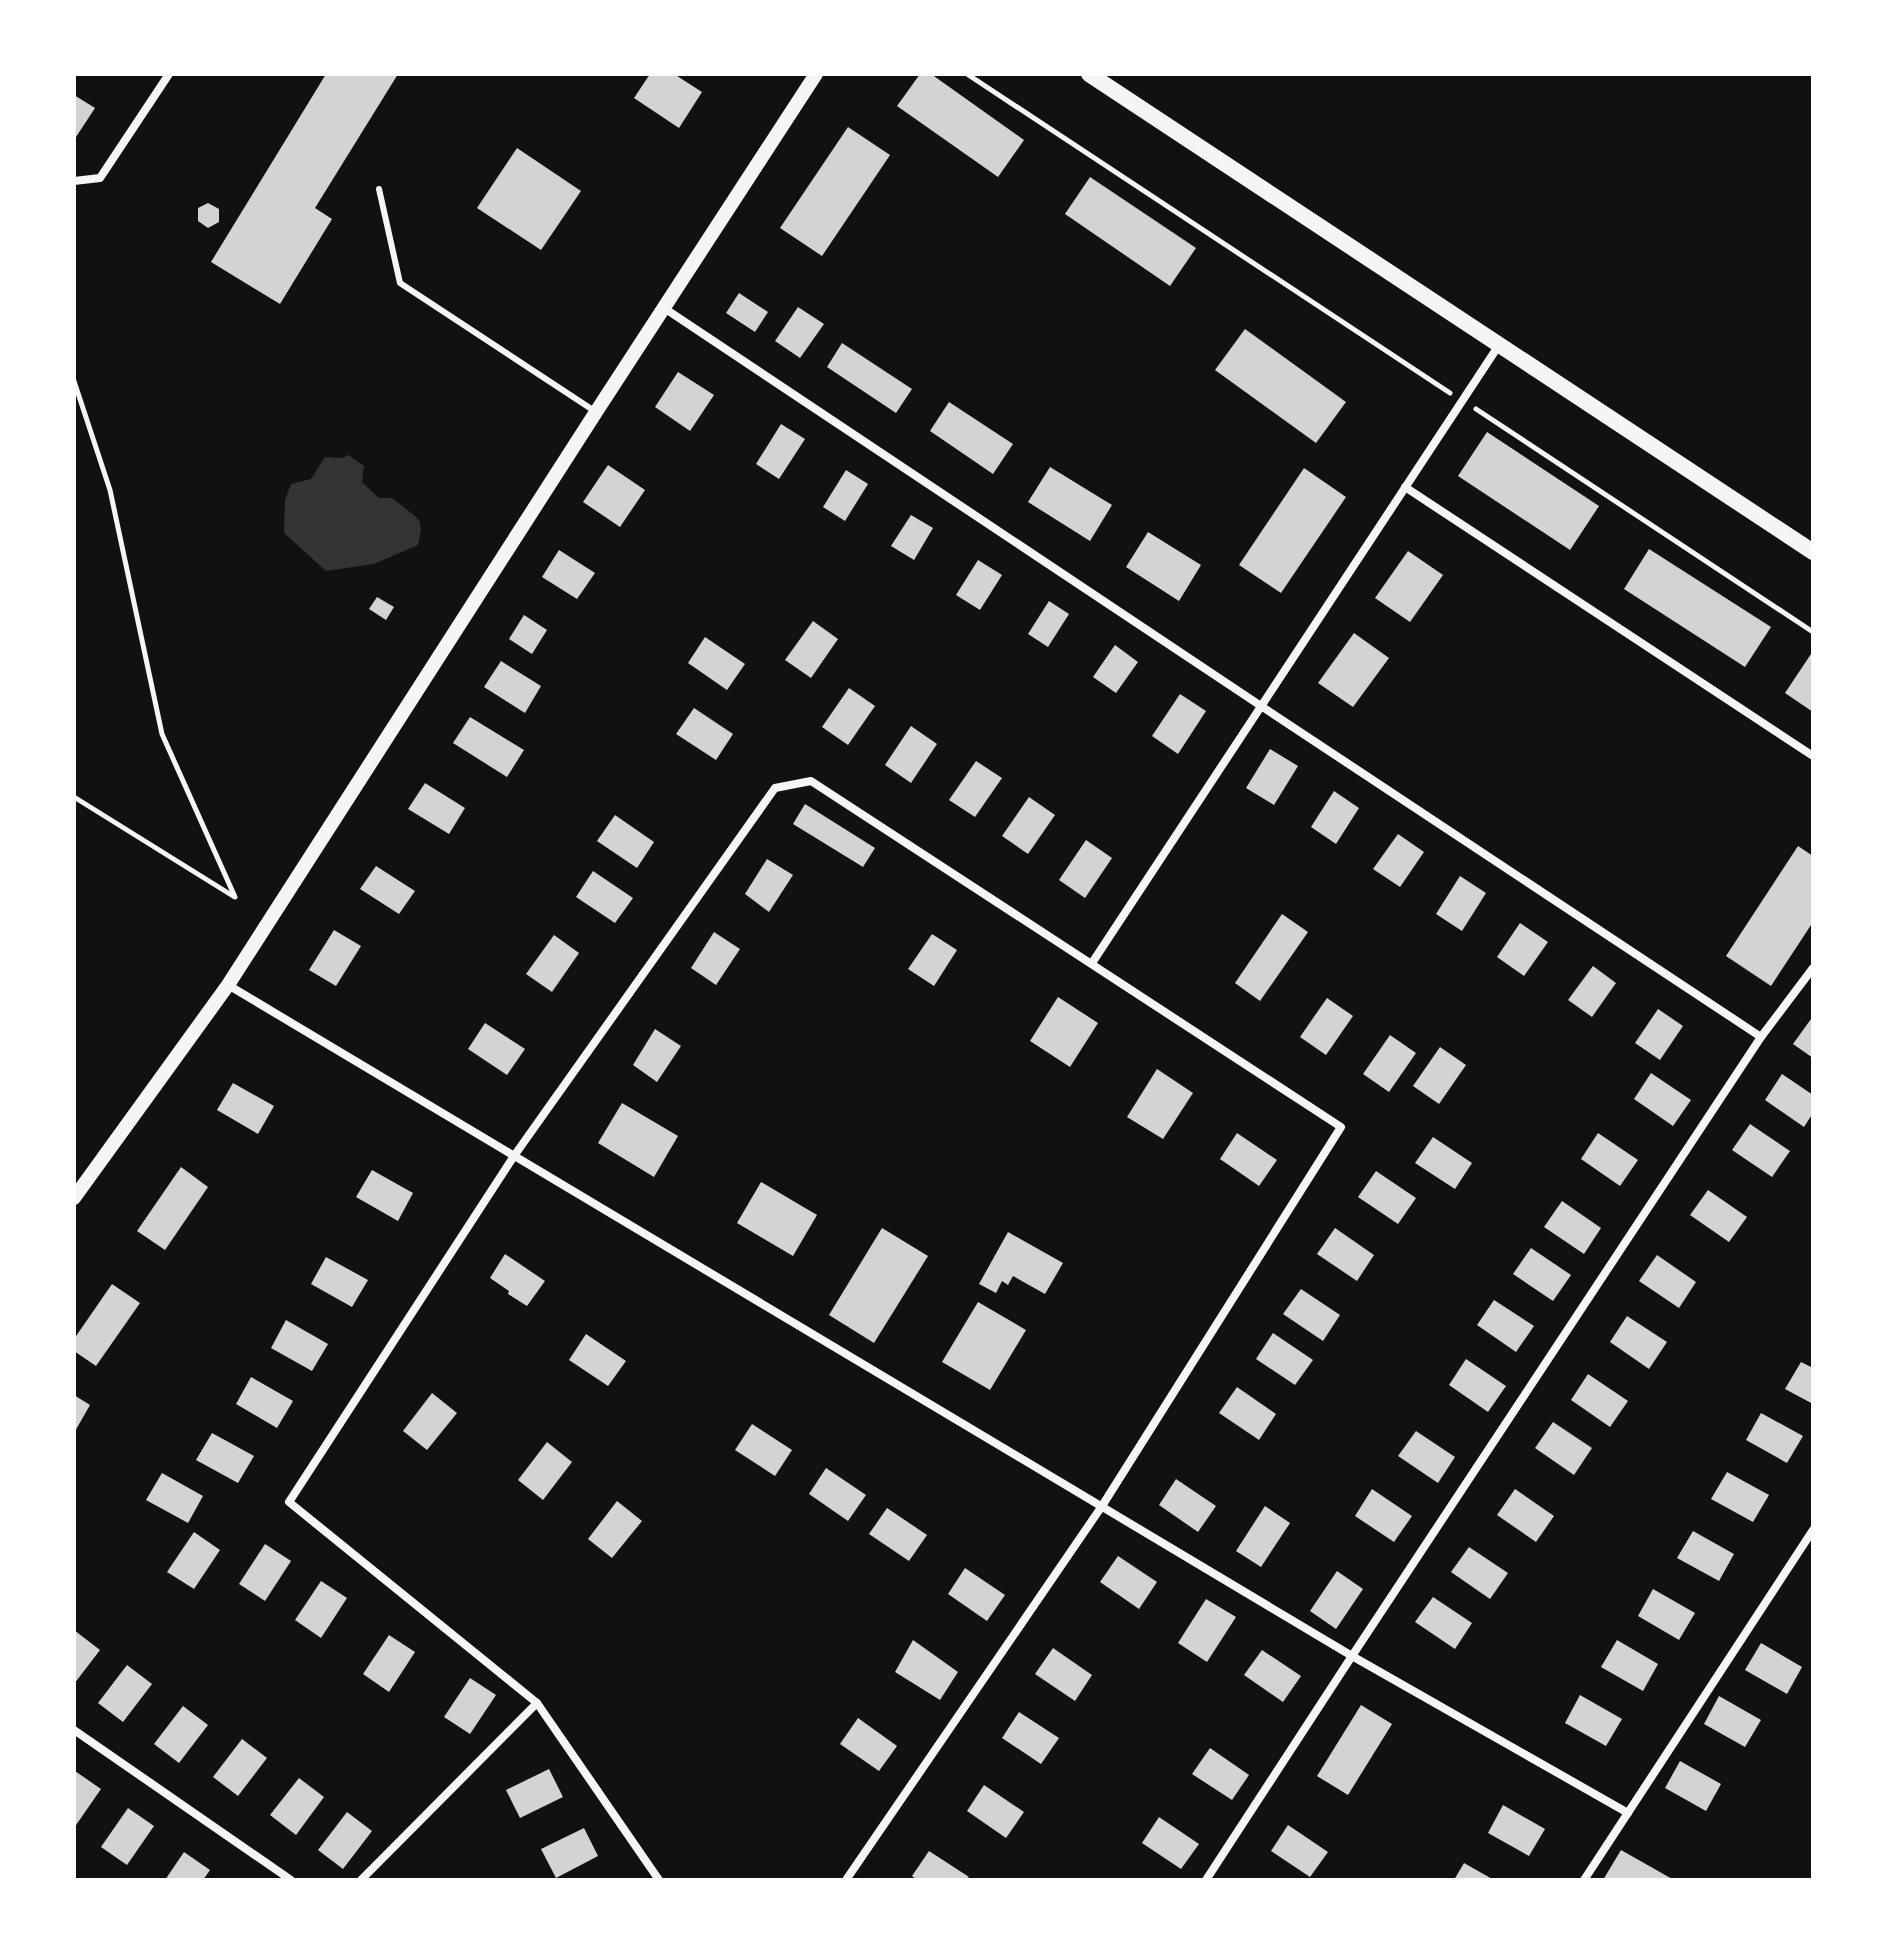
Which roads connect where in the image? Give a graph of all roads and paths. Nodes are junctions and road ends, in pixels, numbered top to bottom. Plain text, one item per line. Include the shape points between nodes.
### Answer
1 (169, 74) edge
2 (816, 74) edge
3 (967, 74) edge
4 (1089, 74) edge
5 (74, 181) edge
6 (379, 189) dead end
7 (664, 308) junction
8 (1499, 345) junction
9 (74, 381) edge
10 (1462, 400) junction
11 (596, 412) junction
12 (1405, 487) junction
13 (1813, 552) edge
14 (1813, 632) edge
15 (1261, 706) junction
16 (1813, 756) edge
17 (74, 797) edge
18 (1092, 963) junction
19 (1813, 968) edge
20 (228, 985) junction
21 (1761, 1037) junction
22 (514, 1156) junction
23 (74, 1198) edge
24 (1102, 1506) junction
25 (1813, 1530) edge
26 (1352, 1656) junction
27 (537, 1703) junction
28 (74, 1730) edge
29 (1628, 1813) junction
30 (291, 1880) edge
31 (361, 1880) edge
32 (659, 1880) edge
33 (846, 1880) edge
34 (1206, 1880) edge
35 (1584, 1880) edge

1 - 5 street via 100,178
2 - 7 street
3 - 10 path
4 - 8 main road
6 - 11 lane via 400,283
7 - 11 street
7 - 15 street
8 - 10 street
8 - 13 main road
9 - 17 path via 110,490 162,734 235,897
10 - 12 street
10 - 14 path
11 - 20 street
12 - 15 street
12 - 16 street
15 - 18 street
15 - 21 street
18 - 22 street via 811,781 775,788
18 - 24 street via 1341,1127
19 - 21 street
20 - 22 street
20 - 23 street
21 - 26 street
22 - 24 street
22 - 27 street via 289,1502
24 - 26 street
24 - 33 street
25 - 29 street
26 - 29 street
26 - 34 street
27 - 31 street
27 - 32 street
28 - 30 street
29 - 35 street

